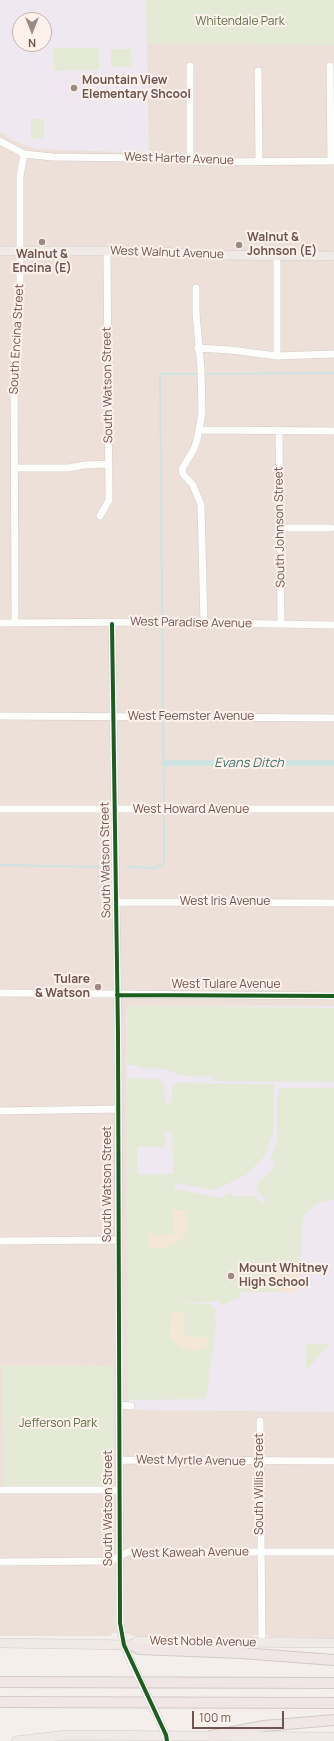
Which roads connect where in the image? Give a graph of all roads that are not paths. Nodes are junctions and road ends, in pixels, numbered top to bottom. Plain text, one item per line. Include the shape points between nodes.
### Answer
1 (190, 66) dead end
2 (330, 66) dead end
3 (258, 70) dead end
4 (0, 141) edge
5 (24, 154) junction
6 (190, 160) junction
7 (259, 161) junction
8 (332, 161) edge
9 (0, 251) edge
10 (20, 251) junction
11 (107, 251) junction
12 (277, 255) junction
13 (334, 256) edge
14 (196, 288) dead end
15 (198, 348) junction
16 (334, 354) edge
17 (277, 356) junction
18 (200, 430) junction
19 (279, 430) junction
20 (334, 431) edge
21 (109, 464) junction
22 (15, 468) junction
23 (100, 516) dead end
24 (280, 528) junction
25 (331, 528) dead end
26 (0, 623) edge
27 (15, 623) junction
28 (112, 624) junction
29 (204, 624) junction
30 (281, 624) junction
31 (334, 625) edge
32 (0, 716) edge
33 (115, 716) junction
34 (334, 718) edge
35 (0, 809) edge
36 (334, 809) edge
37 (115, 810) junction
38 (116, 902) junction
39 (334, 903) edge
40 (0, 993) edge
41 (117, 995) junction
42 (334, 996) edge
43 (118, 1109) junction
44 (0, 1111) edge
45 (118, 1240) junction
46 (0, 1241) edge
47 (119, 1406) junction
48 (131, 1406) dead end
49 (260, 1421) dead end
50 (119, 1460) junction
51 (260, 1461) junction
52 (334, 1461) edge
53 (0, 1490) edge
54 (119, 1490) junction
55 (261, 1552) junction
56 (334, 1552) edge
57 (119, 1557) junction
58 (0, 1562) edge
59 (0, 1643) edge
60 (262, 1643) junction
61 (334, 1643) edge
62 (128, 1645) junction
63 (334, 1660) edge
64 (0, 1682) edge
65 (334, 1683) edge
66 (0, 1702) edge
67 (334, 1703) edge
68 (334, 1720) edge
69 (264, 1726) junction
70 (211, 1736) junction
71 (334, 1737) edge
72 (166, 1738) edge
73 (264, 1739) edge
74 (16, 1741) edge

1 - 6 street
2 - 8 street
3 - 7 street
4 - 5 street
5 - 6 street, West Harter Avenue
5 - 10 street, South Encina Street via 20,176
6 - 7 street, West Harter Avenue
7 - 8 street, West Harter Avenue
9 - 10 main road, West Walnut Avenue
10 - 11 main road, West Walnut Avenue
10 - 22 street, South Encina Street via 20,323 14,357
11 - 12 main road, West Walnut Avenue
11 - 21 street, South Watson Street
12 - 13 main road, West Walnut Avenue
12 - 17 street
14 - 15 street
15 - 17 street
15 - 18 street via 202,390
16 - 17 street
18 - 19 street
18 - 29 street via 194,449 182,468 201,504
19 - 20 street
19 - 24 street, South Johnson Street
21 - 22 street via 68,468
21 - 23 street, South Watson Street via 109,500
22 - 27 street, South Encina Street
24 - 25 street
24 - 30 street, South Johnson Street
26 - 27 street, West Paradise Avenue
27 - 28 street, West Paradise Avenue
28 - 29 street, West Paradise Avenue
28 - 33 street, South Watson Street
29 - 30 street, West Paradise Avenue
30 - 31 street, West Paradise Avenue
32 - 33 street, West Feemster Avenue
33 - 34 street, West Feemster Avenue
33 - 37 street, South Watson Street
35 - 37 street, West Howard Avenue
36 - 37 street, West Howard Avenue
37 - 38 street, South Watson Street
38 - 39 street, West Iris Avenue
38 - 41 street, South Watson Street
40 - 41 street, West Tulare Avenue
41 - 42 street, West Tulare Avenue
41 - 43 street, South Watson Street
43 - 44 street
43 - 45 street, South Watson Street
45 - 46 street
45 - 47 street, South Watson Street
47 - 48 street
47 - 50 street, South Watson Street
49 - 51 street, South Willis Street
50 - 51 street, West Myrtle Avenue
50 - 54 street, South Watson Street
51 - 52 street, West Myrtle Avenue
51 - 55 street, South Willis Street
53 - 54 street
54 - 57 street, South Watson Street
55 - 56 street, West Kaweah Avenue
55 - 57 street, West Kaweah Avenue via 128,1552
55 - 60 street, South Willis Street
57 - 58 street, West Kaweah Avenue via 111,1561
57 - 62 street, South Watson Street via 120,1623
59 - 62 main road, West Noble Avenue
60 - 61 main road, West Noble Avenue
60 - 62 main road, West Noble Avenue via 138,1642
62 - 63 highway via 139,1649
62 - 72 street, South Watson Street, bridge via 132,1664
64 - 65 highway
66 - 67 highway
68 - 69 highway
69 - 70 highway
69 - 73 street
70 - 72 main road
70 - 73 main road
71 - 73 main road
72 - 74 main road via 66,1735

